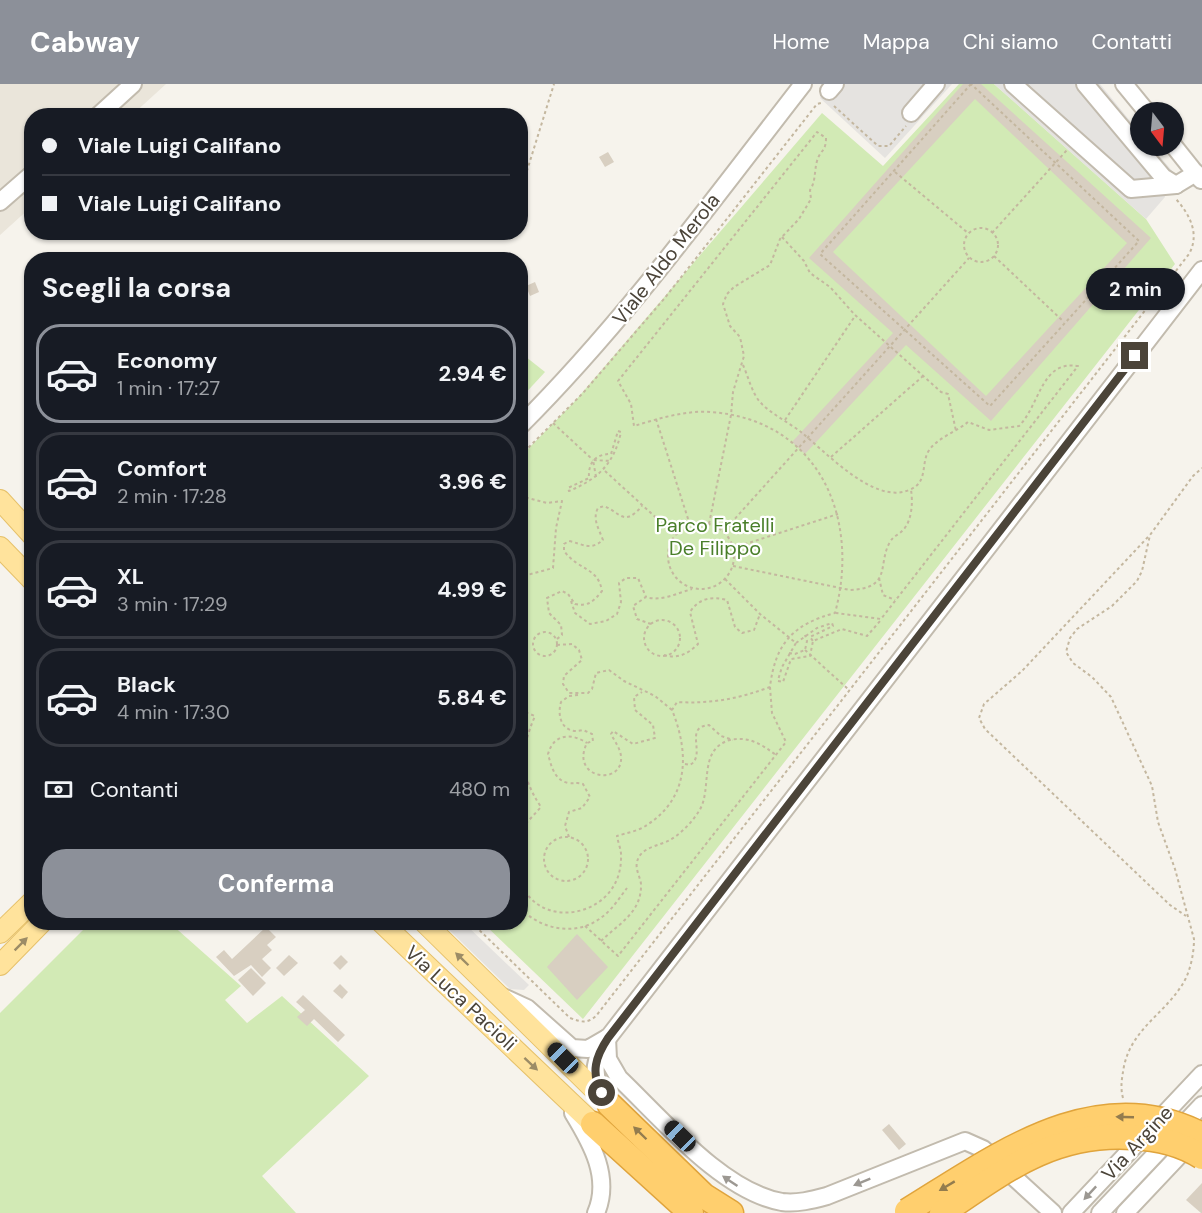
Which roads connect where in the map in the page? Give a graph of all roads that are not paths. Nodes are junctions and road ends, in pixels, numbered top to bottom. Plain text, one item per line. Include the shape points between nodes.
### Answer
1 (133, 84) edge
2 (803, 84) edge
3 (936, 84) edge
4 (1013, 84) edge
5 (1085, 84) edge
6 (1124, 84) edge
7 (1139, 102) edge
8 (107, 108) edge
9 (911, 116) road end
10 (1182, 156) edge
11 (1199, 177) edge
12 (24, 181) edge
13 (1175, 191) junction
14 (0, 202) edge
15 (1202, 270) edge
16 (528, 418) edge
17 (0, 500) edge
18 (24, 526) edge
19 (0, 547) edge
20 (24, 572) edge
21 (24, 910) edge
22 (34, 930) edge
23 (389, 930) edge
24 (432, 930) edge
25 (0, 933) edge
26 (0, 965) edge
27 (499, 995) junction
28 (608, 1038) junction
29 (1202, 1074) edge
30 (561, 1092) junction
31 (610, 1105) junction
32 (1202, 1105) edge
33 (593, 1124) joint
34 (1202, 1133) edge
35 (1202, 1157) edge
36 (904, 1212) edge
37 (596, 1213) edge
38 (691, 1213) edge
39 (731, 1213) edge
40 (942, 1213) edge
41 (1053, 1213) edge
42 (1071, 1213) edge
43 (1100, 1213) edge
44 (1125, 1213) edge

1 - 8 street
2 - 16 street, Viale Aldo Merola via 627,311
3 - 9 street
4 - 13 street via 1131,189
5 - 13 street
6 - 7 street
10 - 11 street
11 - 13 street
12 - 14 street
15 - 28 street
17 - 18 main road
19 - 20 main road
21 - 25 main road
26 -> 22 main road
23 -> 30 main road, Via Luca Pacioli
27 -> 24 main road, Via Luca Pacioli
27 - 28 street via 527,1008 573,1048 588,1049
27 - 31 main road, Via Luca Pacioli
28 - 31 street via 597,1053 594,1074
41 -> 28 street via 983,1149 965,1141 827,1196 794,1202 762,1197 725,1179 618,1078 608,1059
29 -> 42 street, Via Argine
30 - 33 main road, Via Luca Pacioli
30 - 37 street via 602,1174 603,1197
39 -> 31 highway via 704,1196
32 - 43 street, Via Argine
33 - 38 highway
34 -> 36 highway, bridge via 1147,1118 1083,1120 1018,1143
34 - 44 street, Via Argine
35 - 40 highway, bridge via 1142,1137 1087,1137 1030,1156

